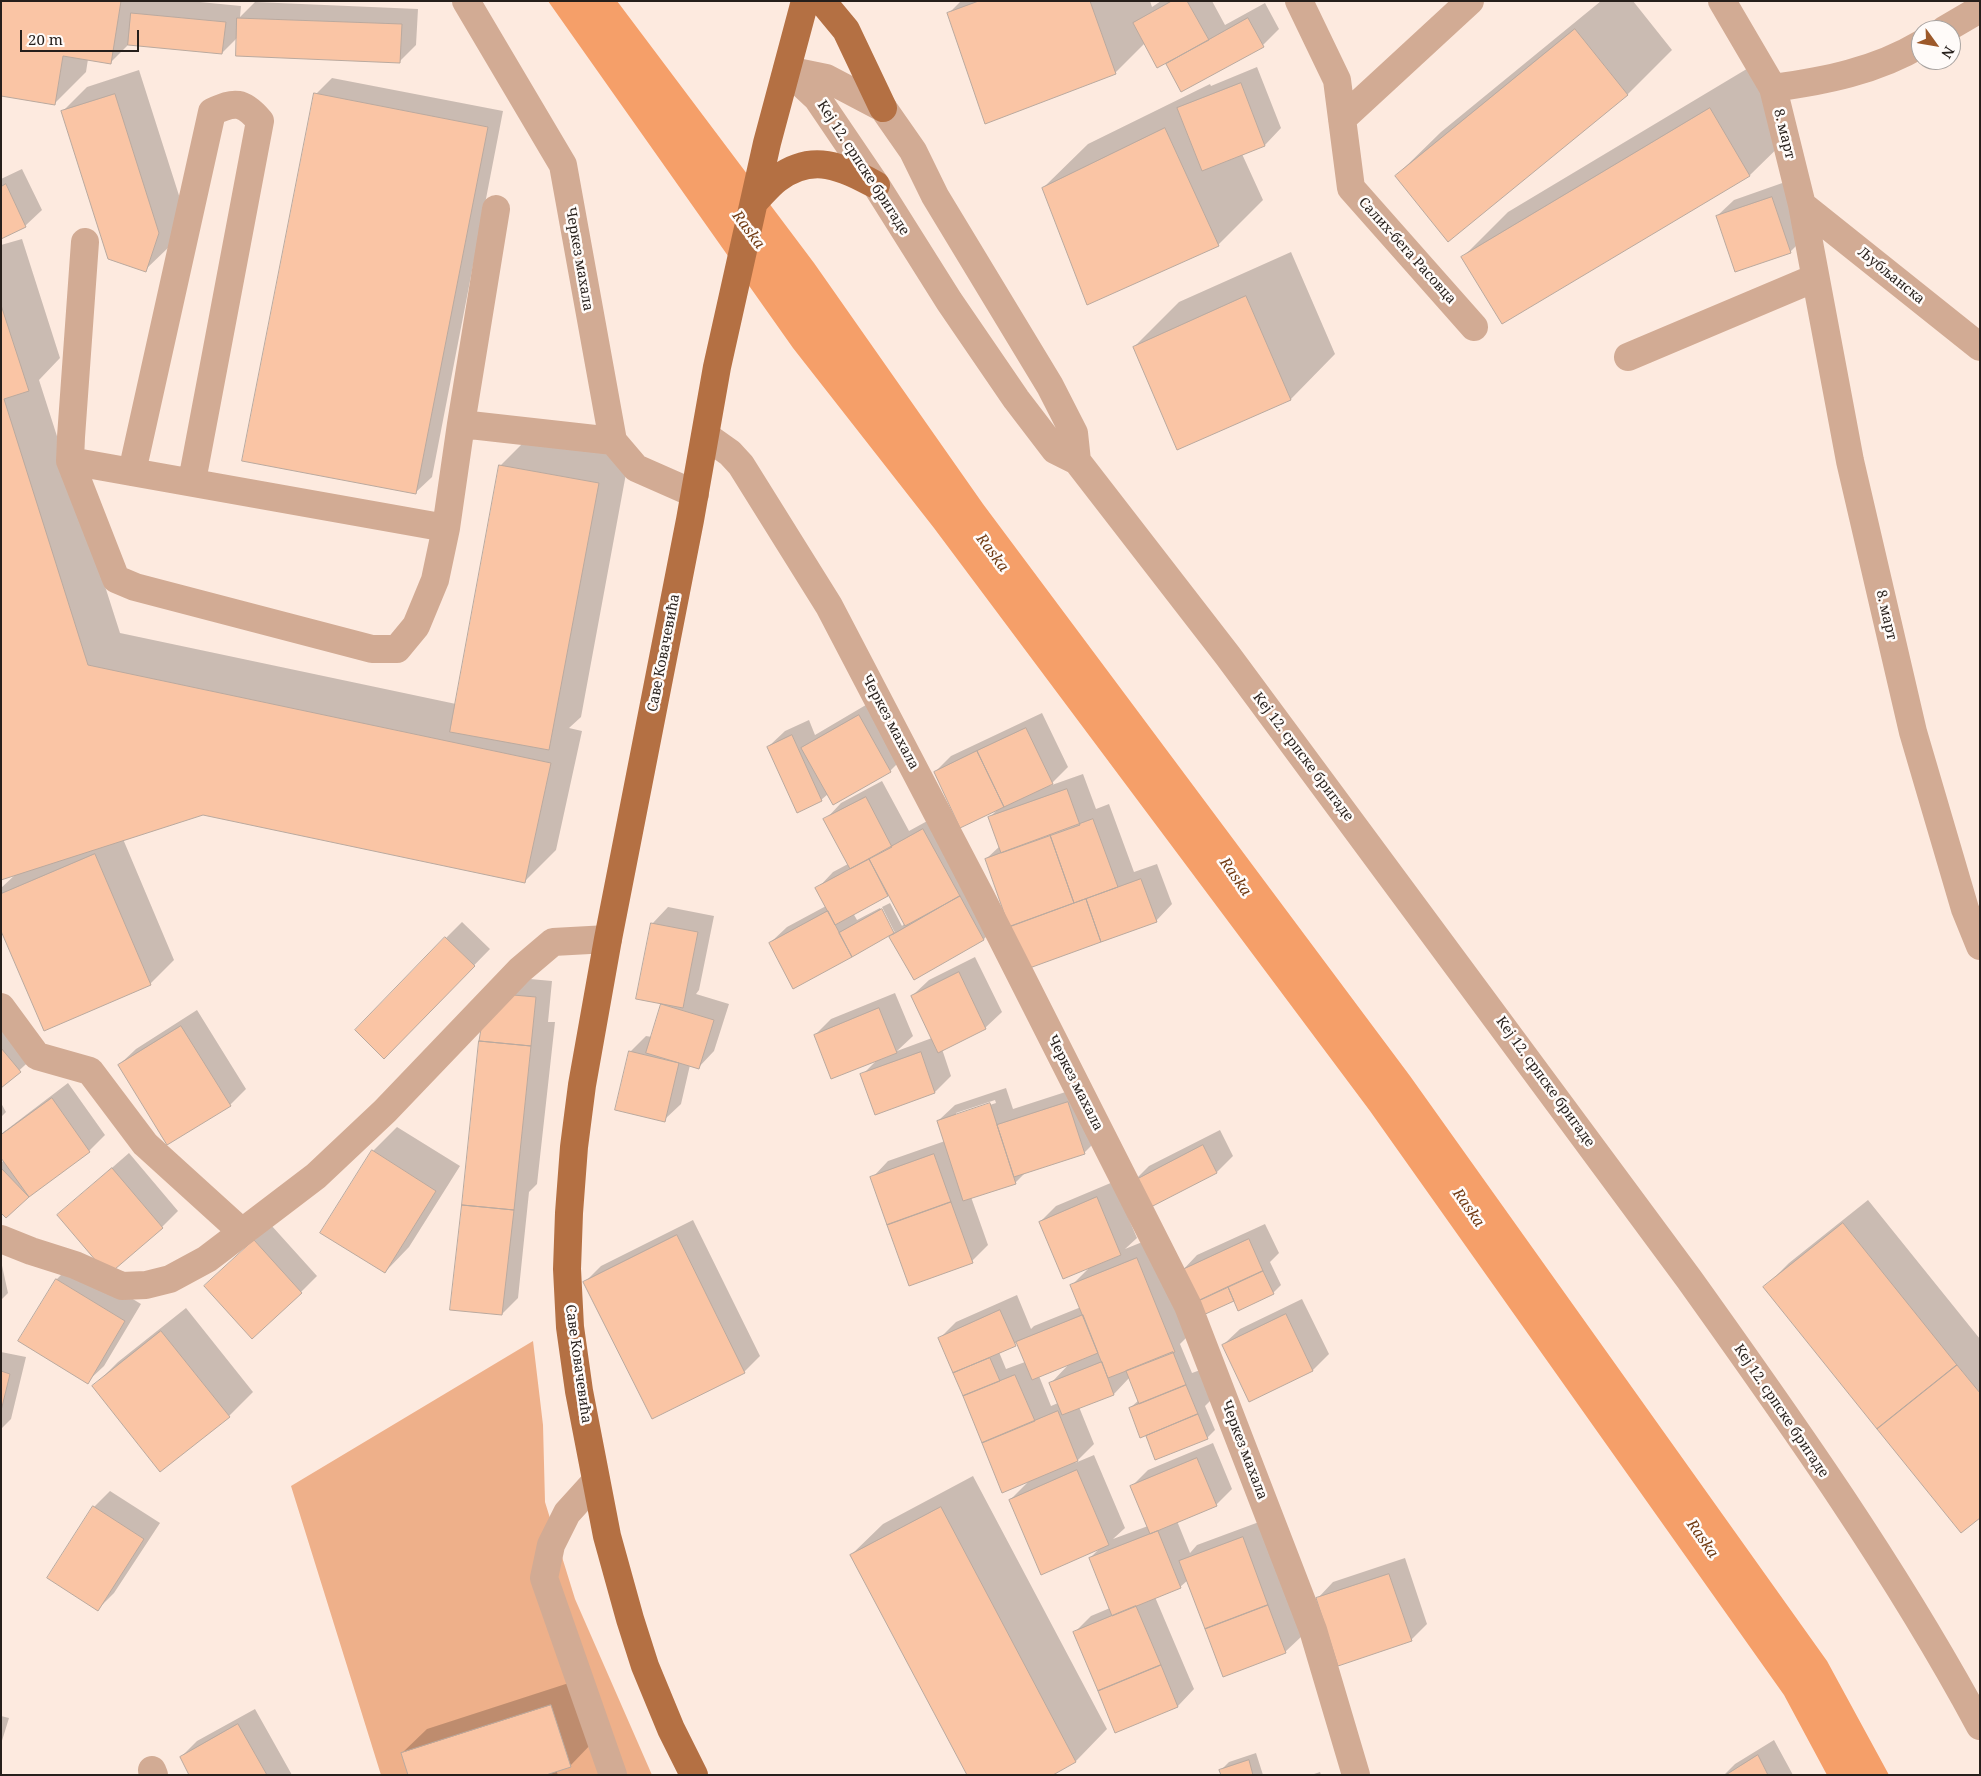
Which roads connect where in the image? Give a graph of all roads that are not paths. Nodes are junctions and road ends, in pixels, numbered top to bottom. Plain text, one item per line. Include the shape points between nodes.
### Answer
1 (466, 1) edge
2 (804, 1) edge
3 (822, 1) edge
4 (1299, 1) edge
5 (1470, 1) edge
6 (1722, 1) edge
7 (1980, 9) edge
8 (1961, 20) edge
9 (1911, 50) edge
10 (786, 70) junction
11 (1773, 88) junction
12 (883, 108) junction
13 (1342, 119) junction
14 (876, 185) junction
15 (755, 201) junction
16 (1802, 205) junction
17 (496, 209) dead end
18 (85, 242) dead end
19 (1816, 278) junction
20 (1474, 327) dead end
21 (1980, 347) edge
22 (1628, 357) dead end
23 (461, 424) junction
24 (706, 436) junction
25 (613, 441) junction
26 (70, 461) junction
27 (1077, 461) junction
28 (132, 472) junction
29 (192, 481) junction
30 (695, 494) junction
31 (446, 528) junction
32 (608, 939) junction
33 (1980, 946) edge
34 (1, 1007) edge
35 (242, 1232) junction
36 (1, 1239) edge
37 (596, 1481) junction
38 (1980, 1726) edge
39 (613, 1775) edge
40 (694, 1775) edge
41 (1356, 1775) edge

1 - 25 street, Черкез махала via 563,165
2 - 10 main road, Саве Ковачевића
3 - 12 main road via 846,30
4 - 13 street, Салих-бега Расовца via 1337,80
5 - 13 street
6 - 11 street, 8. март
7 - 8 street
9 - 11 street via 1822,81
10 - 12 street, Кеј 12. српске бригаде via 826,78
10 - 14 street, Кеј 12. српске бригаде via 817,98
10 - 15 main road, Саве Ковачевића
11 - 16 street, 8. март
12 - 27 street, Кеј 12. српске бригаде via 913,151 935,196 1050,386 1074,433
13 - 20 street, Салих-бега Расовца via 1351,188
14 - 15 main road via 827,164 796,169 778,178
14 - 27 street, Кеј 12. српске бригаде via 948,301 1016,399 1055,450
15 - 24 main road, Саве Ковачевића
16 - 19 street, 8. март
16 - 21 street, Љубљанска
17 - 23 street
18 - 26 street
19 - 22 street
19 - 33 street, 8. март via 1850,461 1912,732 1965,909
23 - 25 street
23 - 31 street
24 - 30 main road, Саве Ковачевића
24 - 41 street, Черкез махала via 741,465 829,606 1188,1306 1313,1630
25 - 30 street via 636,468
26 - 28 street
26 - 31 street via 116,579 372,649 397,649 416,626 435,580
27 - 38 street, Кеј 12. српске бригаде via 1228,656 1690,1279 1869,1542
28 - 29 street
28 - 29 street via 212,112 227,105 240,104 260,121
29 - 31 street
30 - 32 main road, Саве Ковачевића
32 - 35 street via 553,942 520,970 385,1111 316,1176
32 - 37 main road, Саве Ковачевића via 580,1094 567,1269 570,1327
34 - 35 street via 37,1056 90,1071 145,1144
35 - 36 street via 207,1259 170,1278 146,1285 122,1286 75,1265
37 - 39 street via 567,1513 551,1545 544,1578
37 - 40 main road, Саве Ковачевића via 607,1536 643,1658 671,1729

